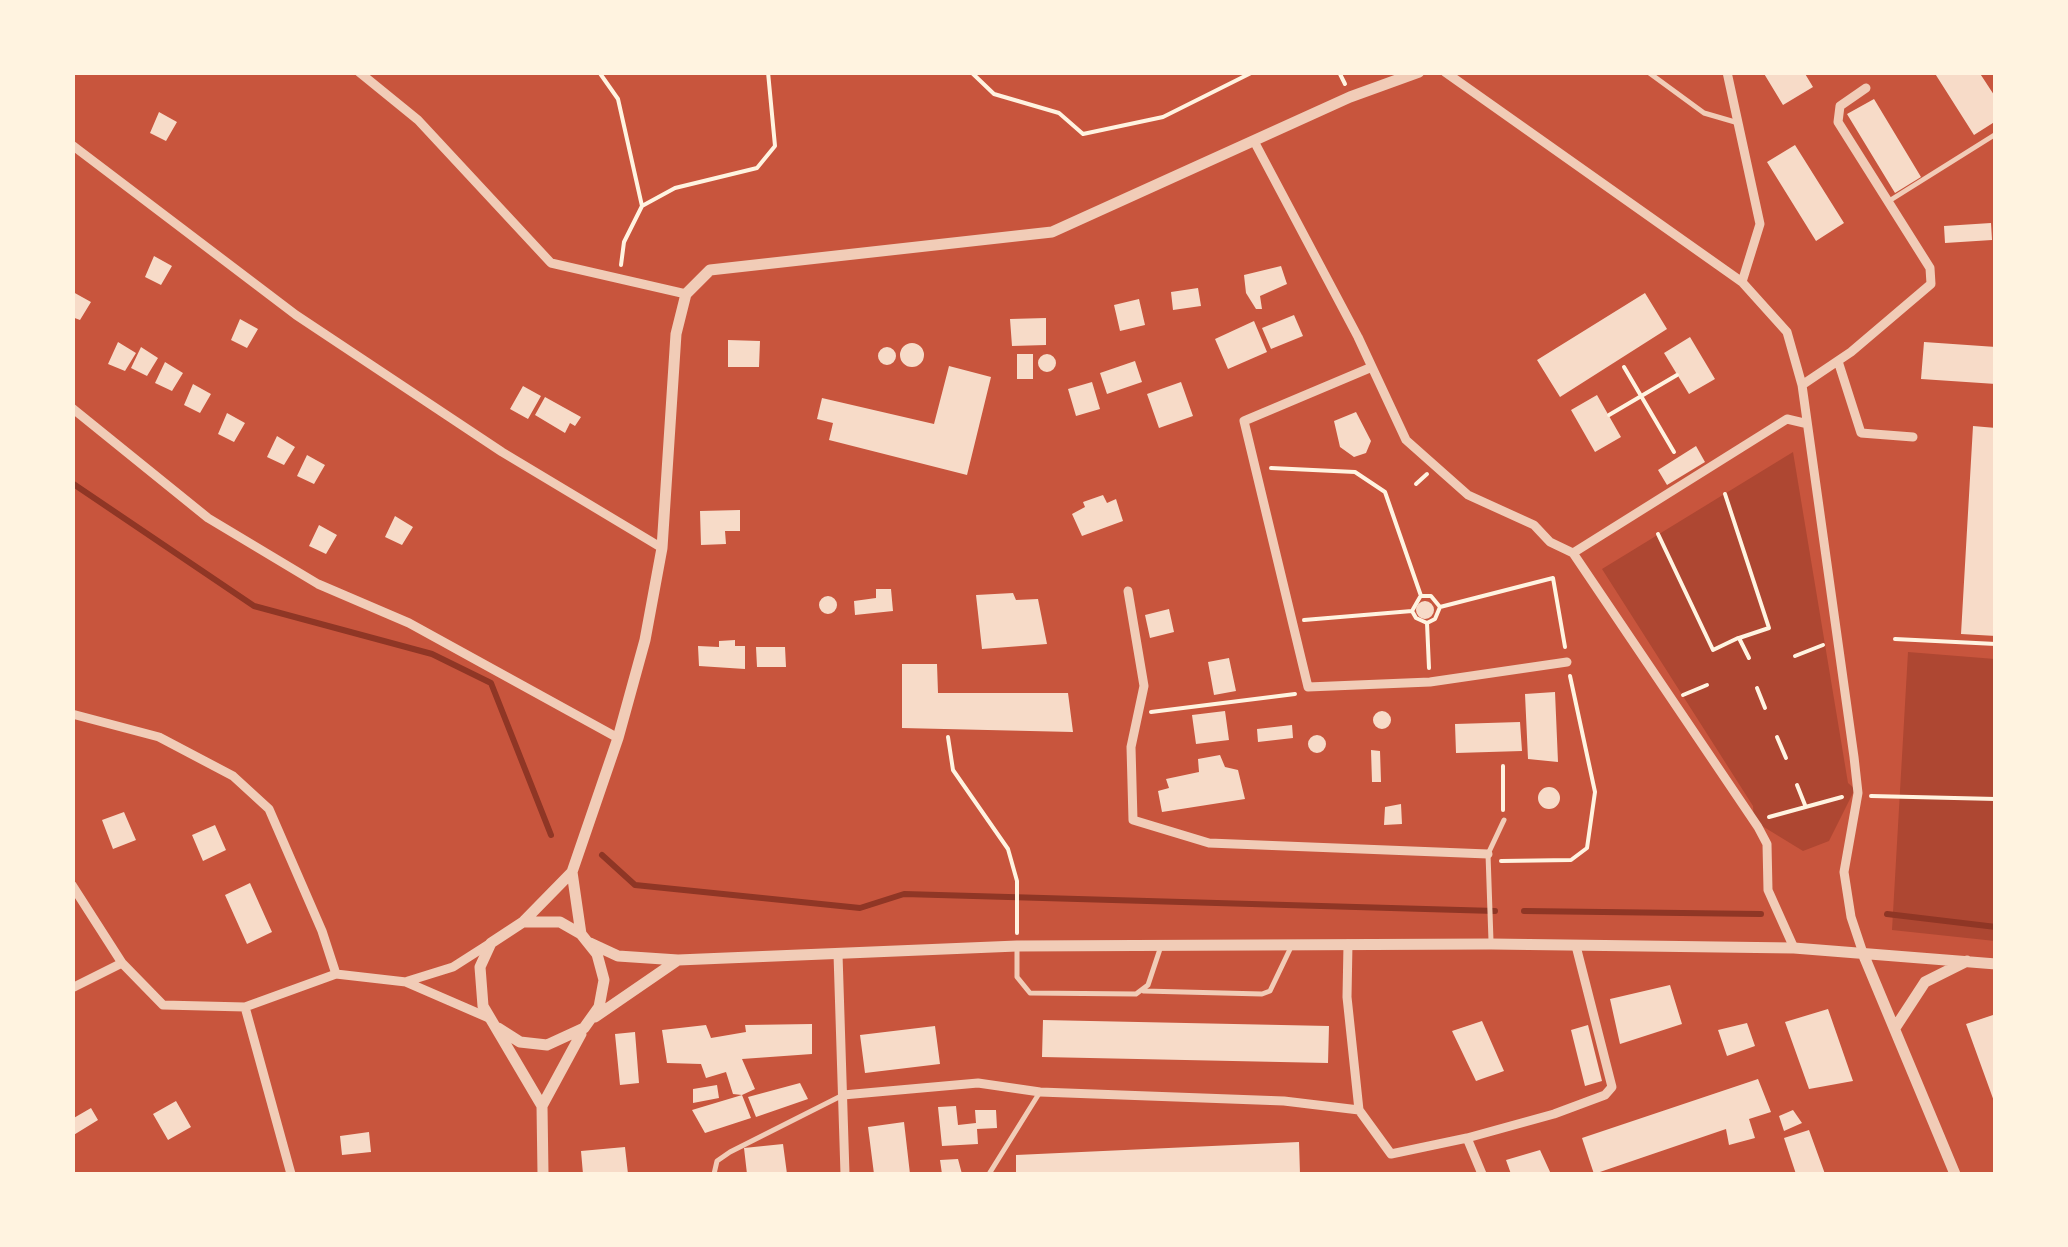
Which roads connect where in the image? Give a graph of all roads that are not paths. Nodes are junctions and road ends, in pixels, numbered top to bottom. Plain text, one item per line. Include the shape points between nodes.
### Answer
1 (358, 72) edge
2 (1419, 72) edge
3 (1445, 72) edge
4 (1648, 72) edge
5 (1727, 72) edge
6 (1866, 88) dead end
7 (1738, 123) junction
8 (1996, 134) edge
9 (1254, 142) junction
10 (72, 145) edge
11 (1889, 201) junction
12 (1742, 282) junction
13 (686, 294) junction
14 (1838, 361) junction
15 (1372, 367) junction
16 (1802, 385) junction
17 (72, 408) edge
18 (1804, 423) junction
19 (1913, 438) dead end
20 (662, 548) junction
21 (1573, 553) junction
22 (1128, 591) dead end
23 (1567, 662) road end
24 (72, 714) edge
25 (618, 738) junction
26 (1504, 820) road end
27 (1488, 857) junction
28 (572, 872) junction
29 (72, 885) edge
30 (523, 922) junction
31 (586, 939) junction
32 (492, 943) junction
33 (1292, 944) junction
34 (1348, 944) junction
35 (1491, 944) junction
36 (1017, 946) junction
37 (1161, 946) junction
38 (1576, 946) junction
39 (1794, 948) junction
40 (838, 954) junction
41 (1864, 956) junction
42 (678, 960) junction
43 (1968, 960) junction
44 (122, 963) junction
45 (1996, 964) edge
46 (336, 974) junction
47 (406, 982) junction
48 (72, 988) edge
49 (1144, 991) junction
50 (245, 1008) junction
51 (493, 1023) junction
52 (588, 1024) junction
53 (1896, 1028) junction
54 (1040, 1092) junction
55 (844, 1095) junction
56 (542, 1106) junction
57 (1358, 1110) junction
58 (1467, 1138) junction
59 (291, 1174) edge
60 (543, 1174) edge
61 (714, 1174) edge
62 (845, 1174) edge
63 (989, 1174) edge
64 (1482, 1174) edge
65 (1955, 1174) edge

1 - 13 street via 418,120 551,263
2 - 9 street
3 - 12 street
4 - 7 lane via 1704,114
5 - 7 street
6 - 11 street via 1840,106 1837,118
7 - 12 street via 1760,224
8 - 11 lane
9 - 13 street via 1052,232 710,270
9 - 15 street
10 - 20 street via 296,314 502,452
11 - 14 street via 1930,268 1931,284
12 - 16 street via 1787,332
13 - 20 street via 676,334
14 - 16 street
14 - 19 street via 1861,433
15 - 21 street via 1406,440 1434,468 1468,495
15 - 23 street via 1244,421 1308,687 1430,682
16 - 18 street
17 - 25 street via 208,518 318,584 409,624
18 - 21 street via 1787,419
18 - 41 street via 1858,793 1844,872
20 - 25 street
21 - 39 street via 1767,844 1768,890
22 - 27 street via 1144,686 1131,746 1133,820 1208,844
24 - 46 street via 159,737 233,776 269,808
25 - 28 street
26 - 27 lane
27 - 35 lane
28 - 30 street
28 - 31 street
29 - 44 street
30 - 31 street via 560,922
30 - 32 street
31 - 42 street via 618,956
31 - 52 street via 604,980
32 - 47 street via 453,967
32 - 51 street via 478,980
33 - 34 street
33 - 37 street
33 - 49 lane via 1270,991 1262,994
34 - 35 street
34 - 57 street
35 - 38 street
36 - 37 street
36 - 40 street
36 - 49 lane via 1017,977 1030,993
37 - 49 lane
38 - 39 street
38 - 58 street via 1612,1087 1605,1096 1554,1114
39 - 41 street
40 - 42 street
40 - 55 street
41 - 43 street
41 - 53 street
42 - 52 street
43 - 45 street
43 - 53 street via 1925,982
44 - 48 street
44 - 50 street via 163,1005
46 - 47 street
46 - 50 street
47 - 51 street via 452,998
50 - 59 street
51 - 52 street via 520,1042 547,1045
51 - 56 street
52 - 56 street
53 - 65 street
54 - 55 street via 978,1082
54 - 57 street
54 - 63 lane
55 - 61 lane via 730,1152 717,1161
55 - 62 street
56 - 60 street
57 - 58 street via 1391,1154
58 - 64 street

